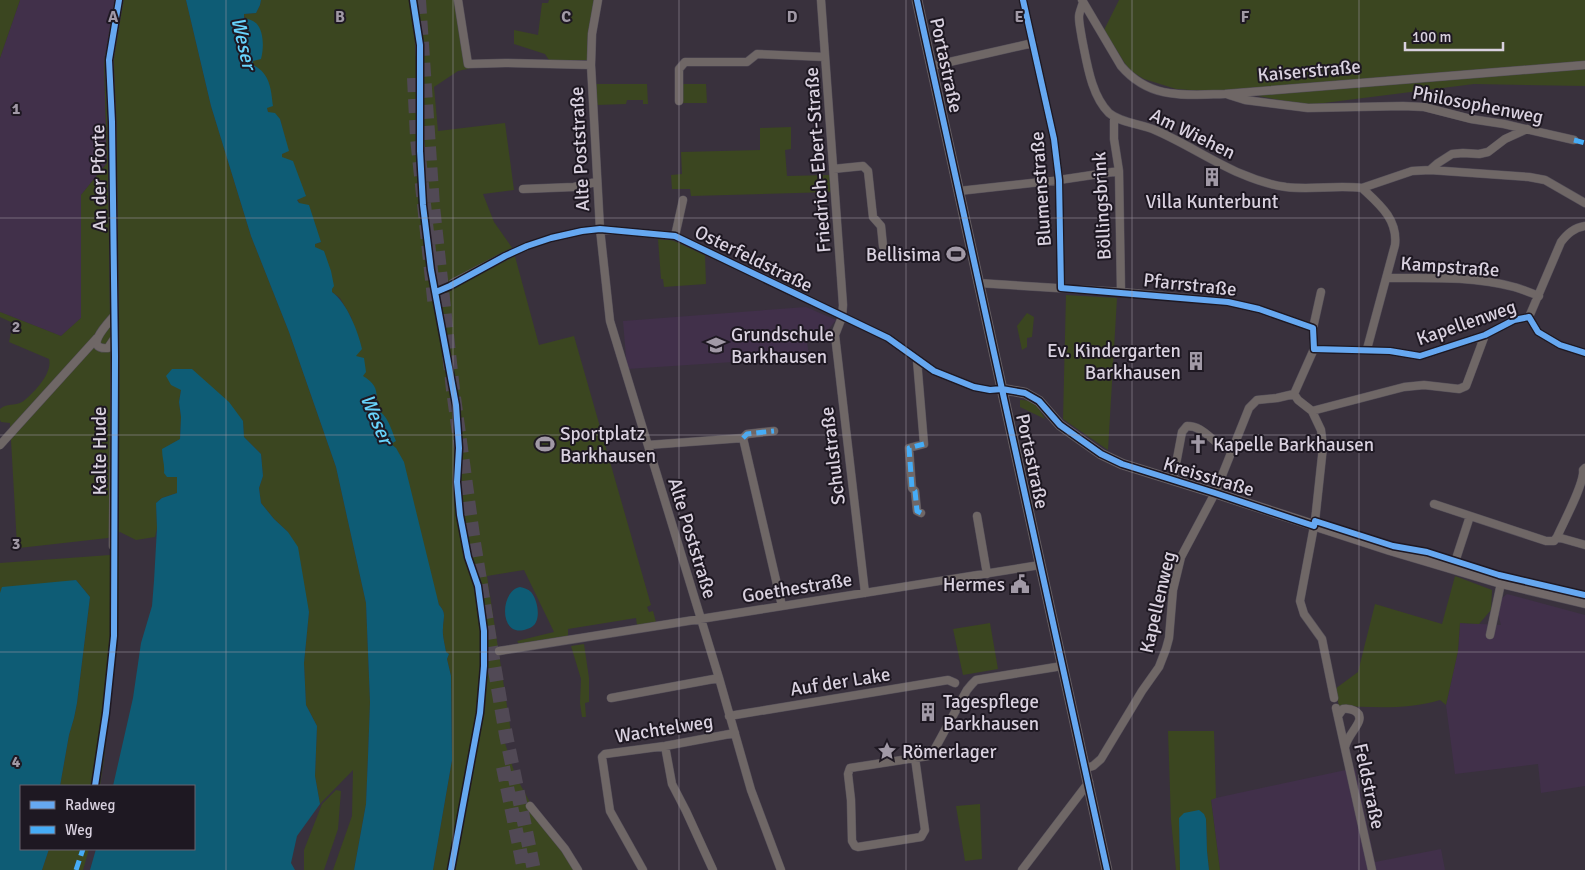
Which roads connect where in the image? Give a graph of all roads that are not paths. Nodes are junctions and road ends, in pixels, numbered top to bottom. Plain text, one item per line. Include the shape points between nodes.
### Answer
1 (119, 0) edge
2 (458, 0) edge
3 (598, 0) edge
4 (821, 0) edge
5 (917, 0) edge
6 (1023, 0) edge
7 (1094, 0) edge
8 (1084, 3) edge
9 (1033, 43) junction
10 (826, 57) junction
11 (591, 64) junction
12 (932, 66) junction
13 (1585, 66) edge
14 (1225, 94) junction
15 (679, 101) dead end
16 (1114, 117) junction
17 (1527, 130) junction
18 (1574, 140) dead end
19 (833, 169) junction
20 (1430, 170) junction
21 (1119, 171) junction
22 (1058, 180) junction
23 (596, 182) junction
24 (1362, 188) junction
25 (523, 189) dead end
26 (958, 190) junction
27 (683, 200) dead end
28 (1585, 203) edge
29 (1585, 226) edge
30 (600, 229) junction
31 (675, 236) junction
32 (882, 246) dead end
33 (1387, 278) junction
34 (453, 283) dead end
35 (978, 284) junction
36 (1061, 288) junction
37 (1121, 292) junction
38 (1321, 292) dead end
39 (1539, 296) junction
40 (114, 316) junction
41 (842, 317) junction
42 (1529, 317) junction
43 (1313, 328) junction
44 (1485, 335) junction
45 (96, 338) junction
46 (114, 338) junction
47 (1314, 349) junction
48 (1367, 349) junction
49 (1585, 353) edge
50 (115, 356) joint
51 (918, 360) junction
52 (1002, 390) junction
53 (1294, 394) junction
54 (1312, 411) junction
55 (774, 432) dead end
56 (743, 438) junction
57 (0, 445) edge
58 (648, 445) junction
59 (1231, 450) junction
60 (1585, 468) edge
61 (1173, 480) junction
62 (1215, 493) junction
63 (1434, 504) dead end
64 (921, 513) dead end
65 (977, 516) dead end
66 (1470, 516) junction
67 (1314, 526) junction
68 (1557, 537) junction
69 (1585, 545) edge
70 (113, 546) dead end
71 (1040, 565) junction
72 (1453, 568) junction
73 (987, 574) junction
74 (1501, 583) junction
75 (865, 593) junction
76 (1585, 603) edge
77 (782, 606) junction
78 (701, 619) junction
79 (1490, 635) dead end
80 (499, 650) dead end
81 (1062, 666) junction
82 (719, 678) junction
83 (955, 682) dead end
84 (611, 698) dead end
85 (1334, 698) dead end
86 (730, 716) junction
87 (734, 733) junction
88 (665, 746) junction
89 (1345, 747) junction
90 (915, 758) junction
91 (1085, 768) junction
92 (1088, 782) junction
93 (530, 806) dead end
94 (578, 870) edge
95 (643, 870) edge
96 (713, 870) edge
97 (781, 870) edge
98 (1022, 870) edge
99 (1107, 870) edge
100 (1372, 870) edge

1 - 40 street, An der Pforte via 109,60
2 - 11 street via 468,64
3 - 11 street, Alte Poststraße
4 - 10 street, Friedrich-Ebert-Straße
5 - 12 main road, Portastraße
6 - 9 street, Blumenstraße
7 - 8 street
8 - 14 street, Kaiserstraße via 1121,66 1140,83 1172,94
8 - 16 street via 1079,18 1086,60 1094,88
9 - 12 street
9 - 22 street, Blumenstraße via 1054,139
10 - 15 street via 757,54 748,62 685,62 679,69
10 - 19 street, Friedrich-Ebert-Straße
11 - 23 street, Alte Poststraße
12 - 26 main road, Portastraße
13 - 14 street, Kaiserstraße
14 - 17 street, Philosophenweg via 1245,100 1308,108 1424,107
16 - 21 street, Böllingsbrink
16 - 24 street, Am Wiehen via 1154,129 1255,180 1287,187
17 - 18 street, Philosophenweg
17 - 20 street via 1505,139 1488,152 1452,154
19 - 32 street via 863,166 868,171 873,217 880,226
19 - 41 street, Friedrich-Ebert-Straße via 844,305
20 - 24 street via 1412,171
20 - 28 street via 1545,180
21 - 22 street
21 - 37 street, Böllingsbrink
22 - 26 street
22 - 36 street, Blumenstraße
23 - 25 street via 574,187
23 - 30 street, Alte Poststraße
24 - 33 street via 1390,216 1395,227 1395,245
26 - 35 main road, Portastraße
27 - 31 street
29 - 39 street, Kapellenweg via 1568,233 1561,242
30 - 31 street, Osterfeldstraße
30 - 34 street, Osterfeldstraße via 574,232 527,246
30 - 58 street, Alte Poststraße via 610,321
31 - 41 street, Osterfeldstraße
33 - 39 street, Kampstraße via 1479,281 1514,287
33 - 48 street
35 - 36 street, Pfarrstraße
35 - 52 main road, Portastraße
36 - 37 street, Pfarrstraße
37 - 43 street, Pfarrstraße via 1228,302
38 - 43 street
39 - 42 street, Kapellenweg
40 - 45 street
40 - 46 street, An der Pforte
41 - 51 street, Osterfeldstraße via 888,338
41 - 75 street, Schulstraße via 835,335
42 - 44 street, Kapellenweg via 1514,320
42 - 49 street via 1538,332 1560,345
43 - 47 street
44 - 48 street, Kapellenweg via 1420,356
44 - 54 street via 1466,386 1459,389 1424,385 1404,387
45 - 46 street via 98,347 102,348 108,348
45 - 57 street
46 - 50 street, An der Pforte
47 - 48 street, Kapellenweg
47 - 53 street
50 - 70 street, Kalte Hude
51 - 52 street, Osterfeldstraße via 934,371 974,387
51 - 64 street via 924,444 909,448 912,488 917,511
52 - 61 main road, Kreisstraße via 1025,393 1039,401 1060,426 1101,454
52 - 71 main road, Portastraße
53 - 54 street
53 - 59 street, Kapellenweg via 1252,403
54 - 67 street via 1321,430 1323,447
55 - 56 street via 747,434
56 - 58 street
56 - 77 street
58 - 78 street, Alte Poststraße
59 - 61 street via 1194,426 1187,426 1182,432
59 - 62 street, Kapellenweg
60 - 68 street
61 - 62 main road, Kreisstraße
62 - 67 main road, Kreisstraße
62 - 91 street, Kapellenweg via 1181,557 1173,590 1169,638 1158,666 1101,759
63 - 66 street
65 - 73 street
66 - 68 street via 1546,541
66 - 72 street
67 - 72 main road, Kreisstraße
67 - 85 street via 1300,601 1304,614 1322,639
68 - 69 street
71 - 73 street, Goethestraße
71 - 81 main road, Portastraße
72 - 74 main road, Kreisstraße
73 - 75 street, Goethestraße
74 - 76 main road, Kreisstraße
74 - 79 street
75 - 77 street, Goethestraße
77 - 78 street, Goethestraße
78 - 80 street, Goethestraße
78 - 82 street, Alte Poststraße
81 - 90 street via 976,680 967,690 932,754
81 - 91 main road, Portastraße
82 - 84 street
82 - 86 street, Alte Poststraße
83 - 86 street, Auf der Lake via 948,680
86 - 87 street, Alte Poststraße
87 - 88 street, Wachtelweg
87 - 97 street, Alte Poststraße
88 - 95 street, Wachtelweg via 602,757 610,811
88 - 96 street via 672,784
89 - 89 street, Feldstraße via 1337,712 1349,708 1356,711 1359,721
89 - 100 street, Feldstraße
90 - 90 street via 850,768 852,841 855,846 923,836 925,830
91 - 92 main road, Portastraße
92 - 98 street
92 - 99 main road, Portastraße
93 - 94 street

